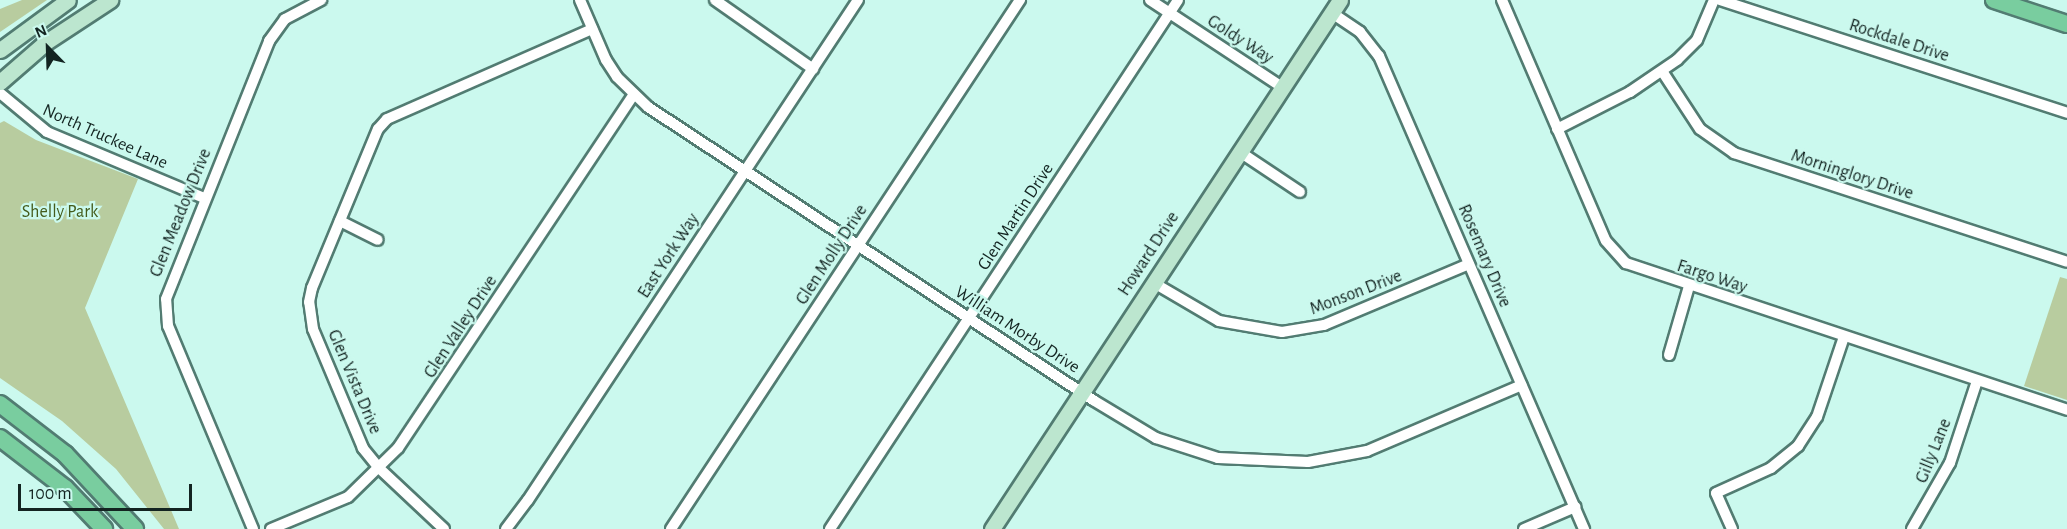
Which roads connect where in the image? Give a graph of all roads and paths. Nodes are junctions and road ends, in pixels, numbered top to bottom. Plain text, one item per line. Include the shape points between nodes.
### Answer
1 (68, 0) edge
2 (110, 0) edge
3 (321, 0) edge
4 (580, 0) edge
5 (715, 0) edge
6 (858, 0) edge
7 (1020, 0) edge
8 (1150, 0) edge
9 (1178, 0) edge
10 (1502, 0) edge
11 (1714, 0) edge
12 (1720, 0) edge
13 (1994, 0) edge
14 (1336, 6) edge
15 (1169, 13) junction
16 (2067, 24) edge
17 (592, 29) junction
18 (0, 50) edge
19 (813, 69) junction
20 (1662, 71) junction
21 (0, 82) edge
22 (1282, 87) junction
23 (0, 93) edge
24 (633, 95) junction
25 (2067, 113) edge
26 (1557, 129) junction
27 (1239, 153) junction
28 (745, 171) junction
29 (1300, 192) dead end
30 (204, 198) junction
31 (340, 221) junction
32 (378, 240) dead end
33 (858, 246) junction
34 (2067, 262) edge
35 (1469, 264) junction
36 (1154, 283) junction
37 (1689, 286) junction
38 (969, 318) junction
39 (1844, 337) junction
40 (1670, 355) dead end
41 (1977, 381) junction
42 (1522, 386) junction
43 (1081, 393) junction
44 (2, 405) edge
45 (2067, 410) edge
46 (0, 438) edge
47 (379, 468) junction
48 (1575, 507) junction
49 (104, 529) edge
50 (135, 529) edge
51 (253, 529) edge
52 (271, 529) edge
53 (444, 529) edge
54 (506, 529) edge
55 (671, 529) edge
56 (830, 529) edge
57 (992, 529) edge
58 (1524, 529) edge
59 (1584, 529) edge
60 (1732, 529) edge
61 (1912, 529) edge

1 - 18 street
2 - 21 street via 46,42
3 - 30 street, Glen Meadow Drive via 296,11 272,35
4 - 17 street, William Morby Drive
5 - 19 street
6 - 19 street, East York Way
7 - 33 street, Glen Molly Drive
8 - 15 street, Goldy Way
9 - 15 street, Glen Martin Drive
10 - 26 street, Fargo Way
11 - 20 street via 1697,40
12 - 25 street, Rockdale Drive
13 - 16 main road
14 - 22 street, Howard Drive
14 - 35 street, Rosemary Drive via 1379,56
15 - 22 street, Goldy Way
15 - 38 street, Glen Martin Drive
17 - 24 street, William Morby Drive via 606,60
17 - 31 street, Glen Vista Drive via 387,120 378,129
19 - 28 street, East York Way
20 - 26 street via 1600,110
20 - 34 street, Morninglory Drive via 1700,129 1734,153
22 - 27 street, Howard Drive
23 - 30 street, North Truckee Lane via 47,132
24 - 28 street, William Morby Drive
24 - 47 street, Glen Valley Drive via 414,428
26 - 37 street, Fargo Way via 1614,252 1638,270
27 - 29 street
27 - 36 street, Howard Drive
28 - 33 street, William Morby Drive
28 - 54 street, East York Way
30 - 51 street, Glen Meadow Drive via 170,284 166,312
31 - 32 street
31 - 47 street, Glen Vista Drive via 312,288 310,316 363,448
33 - 38 street, William Morby Drive
33 - 55 street, Glen Molly Drive
35 - 36 street, Monson Drive via 1334,322 1282,332 1218,321
35 - 42 street, Rosemary Drive
36 - 43 street, Howard Drive
37 - 39 street, Fargo Way
37 - 40 street
38 - 43 street, William Morby Drive
38 - 56 street, Glen Martin Drive
39 - 41 street, Fargo Way
39 - 60 street via 1817,417 1798,446 1771,468 1716,493
41 - 45 street, Fargo Way
41 - 61 street, Gilly Lane via 1950,463
42 - 43 street, William Morby Drive via 1367,451 1280,464 1229,459 1187,449 1132,425
42 - 48 street, Rosemary Drive
43 - 57 street, Howard Drive
44 - 50 main road via 65,454
46 - 49 main road via 65,488
47 - 52 street, Glen Valley Drive via 348,496
47 - 53 street, Glen Vista Drive
48 - 58 street
48 - 59 street, Rosemary Drive

